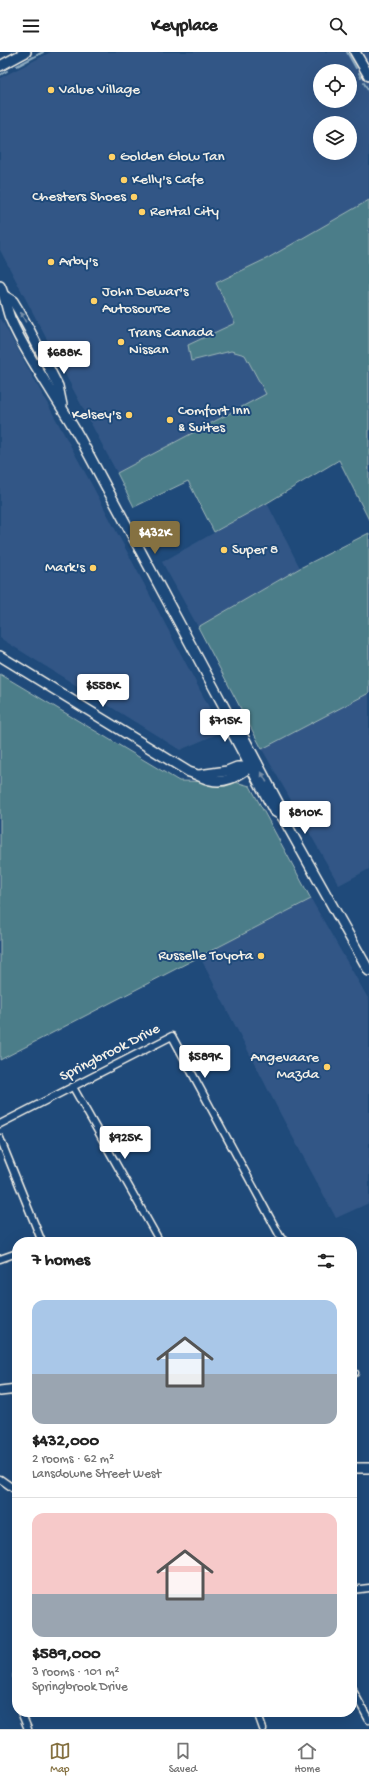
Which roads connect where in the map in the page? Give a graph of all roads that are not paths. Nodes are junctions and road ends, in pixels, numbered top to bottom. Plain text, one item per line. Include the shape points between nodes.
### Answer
1 (26, 52) edge
2 (355, 52) edge
3 (0, 66) edge
4 (369, 76) edge
5 (0, 286) edge
6 (0, 656) edge
7 (253, 765) junction
8 (369, 971) edge
9 (73, 1087) junction
10 (0, 1124) edge
11 (0, 1138) edge
12 (40, 1237) edge
13 (157, 1237) edge
14 (280, 1237) edge
15 (12, 1255) edge
16 (0, 1259) edge
17 (12, 1390) edge
18 (0, 1391) edge
19 (357, 1468) edge
20 (369, 1468) edge
21 (0, 1479) edge
22 (12, 1487) edge
23 (369, 1588) edge
24 (357, 1589) edge
25 (357, 1698) edge
26 (23, 1717) edge
27 (259, 1717) edge
28 (369, 1720) edge
29 (28, 1729) edge
30 (263, 1729) edge

1 - 3 main road
2 - 4 main road
5 - 7 main road via 10,318 49,390 62,405 229,716 234,719
6 - 7 main road via 189,772 220,781 241,775
7 - 8 main road via 281,808 282,816
9 - 10 street, Springbrook Drive
9 - 13 street
9 - 14 street, Springbrook Drive via 172,1036
11 - 12 street
15 - 16 street
17 - 18 main road
19 - 20 main road
21 - 22 street
23 - 24 street
25 - 28 street
26 - 29 street
27 - 30 street

